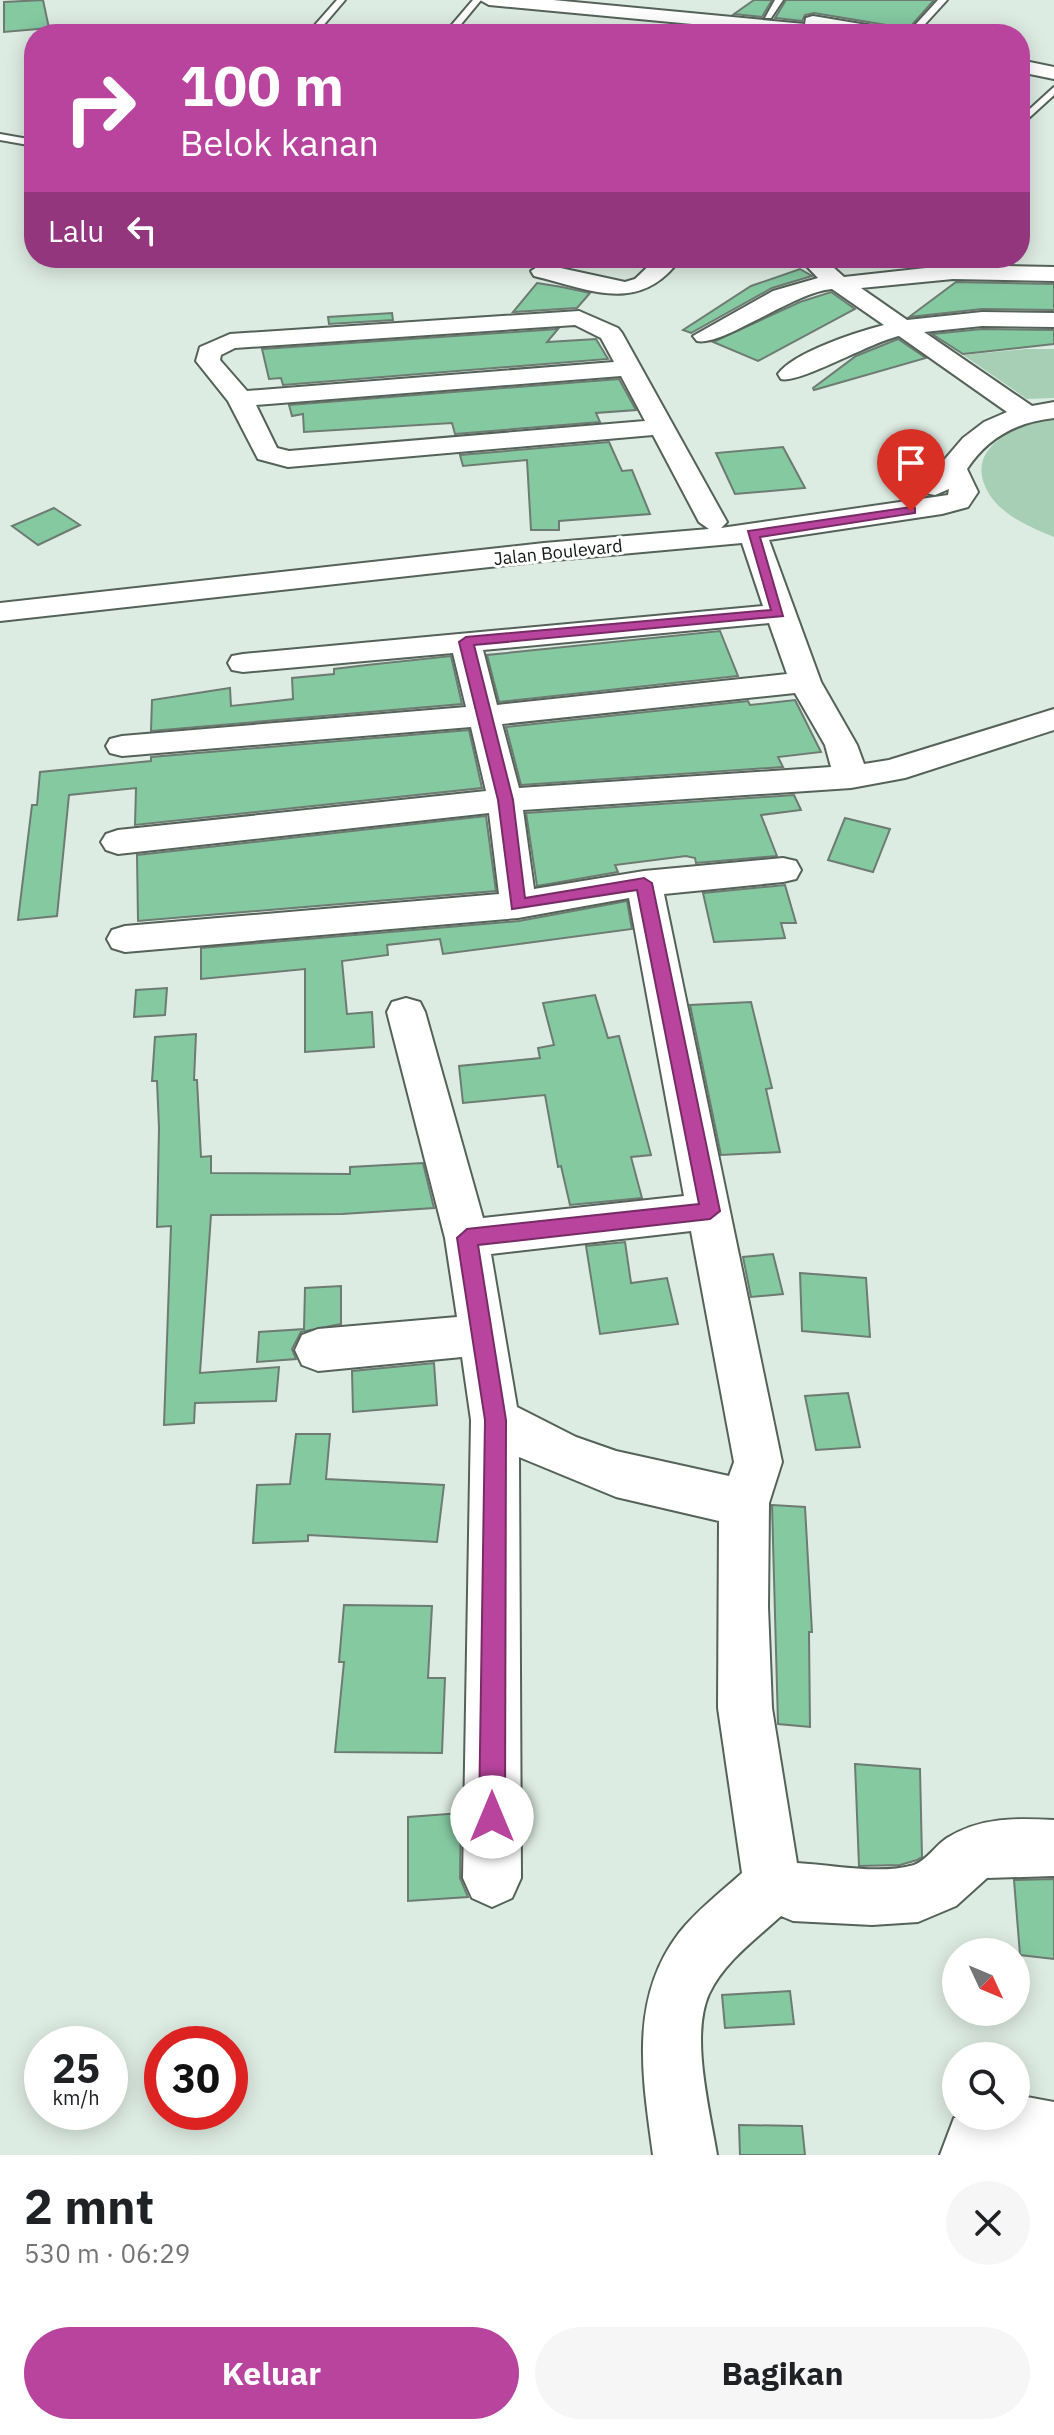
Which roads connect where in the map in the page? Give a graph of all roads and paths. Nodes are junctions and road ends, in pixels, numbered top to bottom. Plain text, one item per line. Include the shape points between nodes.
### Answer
1 (341, 0) edge
2 (477, 0) edge
3 (489, 0) edge
4 (543, 0) edge
5 (943, 0) edge
6 (587, 7) junction
7 (773, 8) edge
8 (320, 24) edge
9 (457, 24) edge
10 (765, 24) edge
11 (842, 24) edge
12 (920, 24) edge
13 (1030, 68) edge
14 (1054, 73) edge
15 (1030, 76) edge
16 (1054, 81) edge
17 (1054, 90) edge
18 (1030, 113) edge
19 (0, 137) edge
20 (24, 141) edge
21 (660, 268) edge
22 (821, 268) edge
23 (542, 271) dead end
24 (1054, 274) edge
25 (836, 282) junction
26 (1054, 320) edge
27 (902, 327) junction
28 (705, 336) dead end
29 (629, 368) junction
30 (790, 374) dead end
31 (240, 399) junction
32 (1054, 410) edge
33 (1025, 413) junction
34 (660, 427) junction
35 (954, 470) junction
36 (713, 522) junction
37 (753, 534) junction
38 (544, 552) junction
39 (0, 612) edge
40 (779, 613) junction
41 (466, 642) junction
42 (243, 663) dead end
43 (805, 682) junction
44 (484, 716) junction
45 (1054, 719) edge
46 (122, 746) dead end
47 (851, 777) junction
48 (505, 800) junction
49 (118, 842) dead end
50 (783, 870) dead end
51 (644, 883) junction
52 (518, 905) junction
53 (125, 939) dead end
54 (406, 1012) dead end
55 (710, 1211) junction
56 (467, 1238) junction
57 (480, 1335) junction
58 (318, 1350) dead end
59 (495, 1420) junction
60 (744, 1503) junction
61 (1054, 1848) edge
62 (492, 1878) dead end
63 (774, 1882) junction
64 (1054, 2134) edge
65 (685, 2155) edge
66 (972, 2155) edge

1 - 8 lane
2 - 9 lane
3 - 6 highway
4 - 6 highway
5 - 12 lane
6 - 7 highway
6 - 10 highway
7 - 11 highway
13 - 14 highway
15 - 16 highway
17 - 18 lane
19 - 20 lane
21 - 23 street via 643,284 625,289
22 - 25 street
24 - 25 street via 953,272
25 - 27 street
25 - 28 street via 781,296
26 - 27 street via 991,318
27 - 30 street via 858,338
27 - 33 street
29 - 31 street
29 - 31 street via 610,333 579,318 230,341 209,352 208,361
29 - 34 street
31 - 34 street via 267,453 288,459
32 - 33 street
33 - 35 street via 973,443
34 - 36 street
35 - 36 street via 924,494 900,503
35 - 37 street, Jalan Boulevard via 964,492 958,501
36 - 38 street via 557,531 548,537
37 - 38 street, Jalan Boulevard
37 - 40 street
38 - 39 street, Jalan Boulevard
40 - 41 street
40 - 43 street
41 - 42 street
41 - 44 street
43 - 44 street
43 - 47 street via 841,745
44 - 46 street
44 - 48 street
45 - 47 street via 893,770
47 - 48 street
48 - 49 street
48 - 52 street
50 - 51 street
51 - 52 street
51 - 55 street
52 - 53 street
54 - 56 street
55 - 56 street
55 - 60 street via 758,1462
56 - 57 street
57 - 58 street
57 - 59 street
59 - 60 street via 563,1455 616,1474
59 - 62 street
60 - 63 street via 745,1708
61 - 63 street via 1000,1846 980,1852 919,1893 793,1892
63 - 65 street via 699,1956 677,1993 671,2039
64 - 66 street via 997,2126 976,2140

